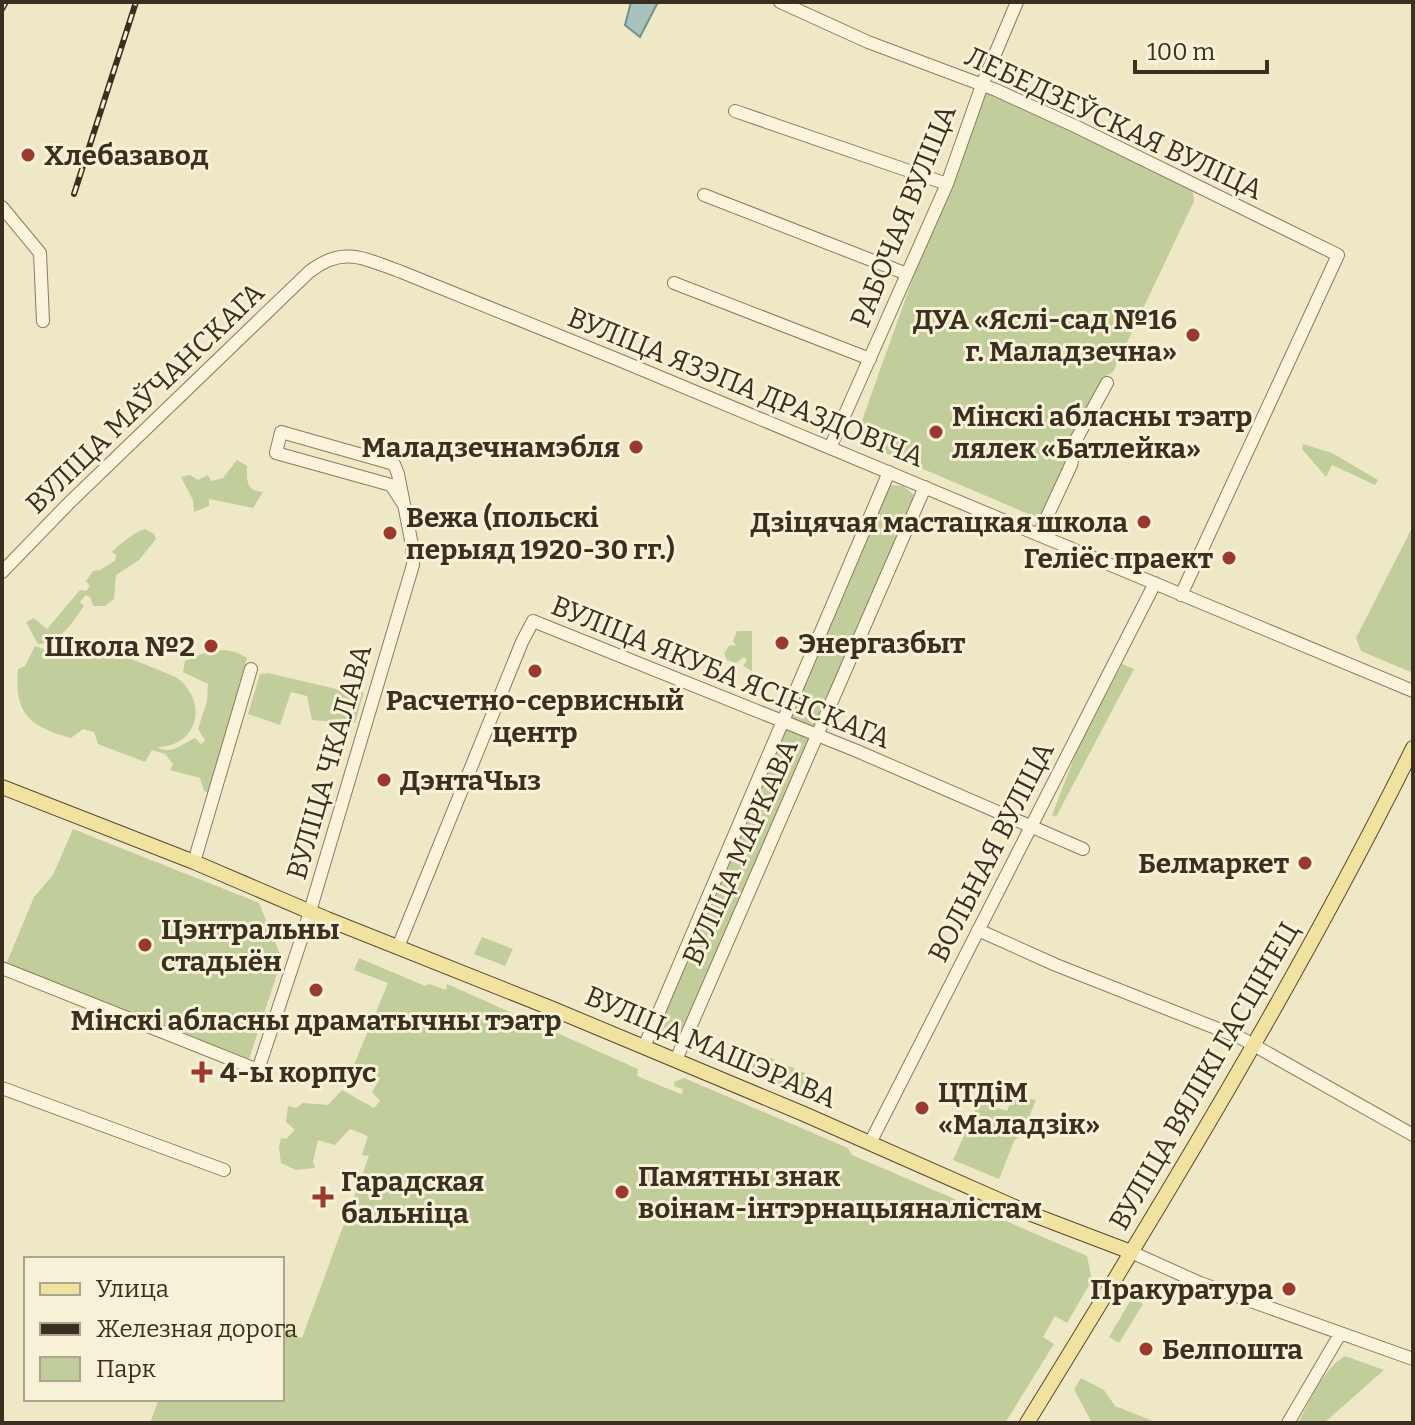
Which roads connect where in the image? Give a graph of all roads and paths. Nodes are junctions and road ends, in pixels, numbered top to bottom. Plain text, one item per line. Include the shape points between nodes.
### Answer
1 (780, 2) edge
2 (1017, 2) edge
3 (982, 85) junction
4 (735, 111) dead end
5 (947, 184) junction
6 (704, 195) dead end
7 (2, 207) edge
8 (324, 260) joint
9 (907, 274) junction
10 (674, 283) dead end
11 (43, 321) dead end
12 (870, 359) junction
13 (1107, 383) dead end
14 (830, 448) junction
15 (889, 472) junction
16 (925, 487) junction
17 (404, 505) junction
18 (1039, 534) junction
19 (2, 572) edge
20 (1155, 583) junction
21 (1181, 595) junction
22 (251, 669) dead end
23 (1413, 691) edge
24 (783, 722) junction
25 (817, 735) junction
26 (1413, 748) edge
27 (2, 787) edge
28 (1032, 825) junction
29 (1083, 849) dead end
30 (194, 862) junction
31 (310, 911) junction
32 (978, 930) junction
33 (398, 947) junction
34 (2, 968) edge
35 (1253, 1045) junction
36 (644, 1047) junction
37 (676, 1060) junction
38 (2, 1088) edge
39 (1413, 1135) edge
40 (870, 1143) junction
41 (224, 1170) dead end
42 (1131, 1252) junction
43 (1340, 1334) junction
44 (1413, 1359) edge
45 (1027, 1423) edge
46 (1288, 1423) edge

1 - 3 street, ЛЕБЕДЗЕЎСКАЯ ВУЛІЦА
2 - 3 street, РАБОЧАЯ ВУЛІЦА
3 - 5 street, РАБОЧАЯ ВУЛІЦА
3 - 21 street, ЛЕБЕДЗЕЎСКАЯ ВУЛІЦА via 1338,255
4 - 5 street
5 - 9 street, РАБОЧАЯ ВУЛІЦА
6 - 9 street
7 - 11 street via 40,253
8 - 14 street, ВУЛІЦА ЯЗЭПА ДРАЗДОВІЧА via 341,255 389,268
8 - 19 street, ВУЛІЦА МАЎЧАНСКАГА
9 - 12 street, РАБОЧАЯ ВУЛІЦА
10 - 12 street
12 - 14 street, РАБОЧАЯ ВУЛІЦА
13 - 18 street via 1077,438 1071,465
14 - 15 street, ВУЛІЦА ЯЗЭПА ДРАЗДОВІЧА
15 - 16 street, ВУЛІЦА ЯЗЭПА ДРАЗДОВІЧА
15 - 24 street, ВУЛІЦА МАРКАВА
16 - 18 street, ВУЛІЦА ЯЗЭПА ДРАЗДОВІЧА
16 - 25 street, ВУЛІЦА МАРКАВА
17 - 17 street, ВУЛІЦА ЧКАЛАВА via 394,464 281,432 276,453 391,485
17 - 31 street, ВУЛІЦА ЧКАЛАВА via 413,565
18 - 20 street, ВУЛІЦА ЯЗЭПА ДРАЗДОВІЧА
20 - 21 street, ВУЛІЦА ЯЗЭПА ДРАЗДОВІЧА
20 - 28 street, ВОЛЬНАЯ ВУЛІЦА
21 - 23 street, ВУЛІЦА ЯЗЭПА ДРАЗДОВІЧА
22 - 30 street
24 - 25 street, ВУЛІЦА ЯКУБА ЯСІНСКАГА
24 - 33 street, ВУЛІЦА ЯКУБА ЯСІНСКАГА via 533,621
24 - 36 street, ВУЛІЦА МАРКАВА
25 - 28 street, ВУЛІЦА ЯКУБА ЯСІНСКАГА
25 - 37 street, ВУЛІЦА МАРКАВА
26 - 35 main road, ВУЛІЦА ВЯЛІКІ ГАСЦІНЕЦ
27 - 30 main road, ВУЛІЦА МАШЭРАВА
28 - 29 street, ВУЛІЦА ЯКУБА ЯСІНСКАГА
28 - 32 street, ВОЛЬНАЯ ВУЛІЦА
30 - 31 main road, ВУЛІЦА МАШЭРАВА
31 - 33 main road, ВУЛІЦА МАШЭРАВА
31 - 34 street, ВУЛІЦА ЧКАЛАВА via 257,1073
32 - 35 street
32 - 40 street, ВОЛЬНАЯ ВУЛІЦА
33 - 36 main road, ВУЛІЦА МАШЭРАВА
35 - 39 street
35 - 42 main road, ВУЛІЦА ВЯЛІКІ ГАСЦІНЕЦ
36 - 37 main road, ВУЛІЦА МАШЭРАВА
37 - 40 main road, ВУЛІЦА МАШЭРАВА
38 - 41 street
40 - 42 main road, ВУЛІЦА МАШЭРАВА
42 - 43 street
42 - 45 main road, ВУЛІЦА ВЯЛІКІ ГАСЦІНЕЦ
43 - 44 street
43 - 46 street

